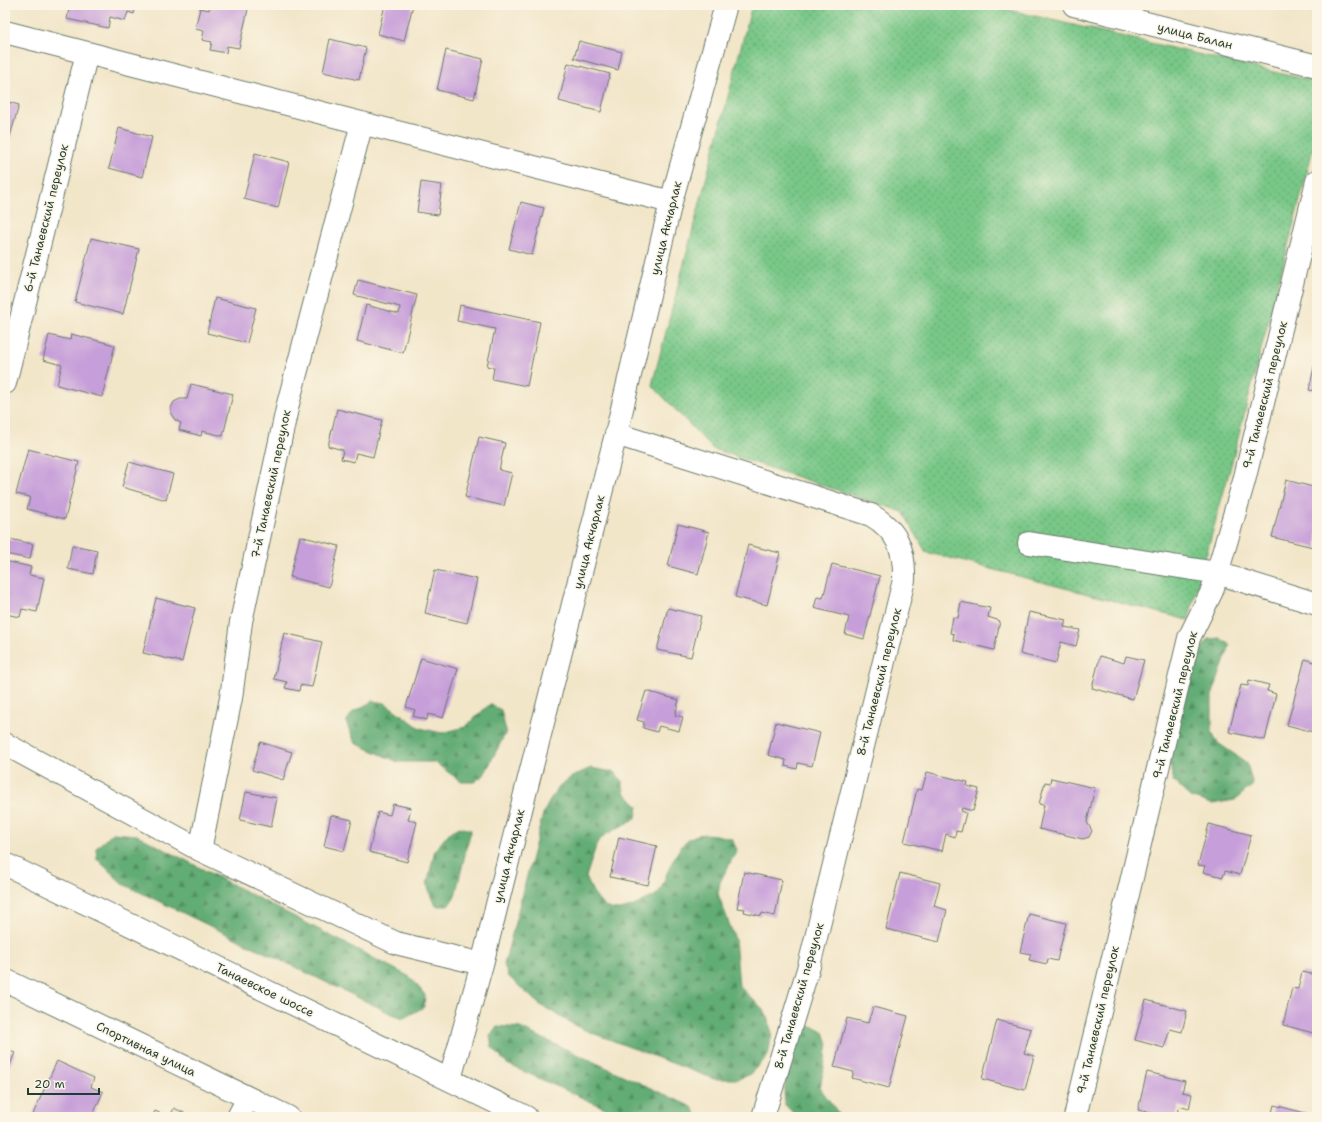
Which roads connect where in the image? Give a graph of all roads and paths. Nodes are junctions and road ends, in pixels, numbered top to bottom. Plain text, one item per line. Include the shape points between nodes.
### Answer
1 (726, 5) edge
2 (1074, 5) edge
3 (5, 32) edge
4 (86, 53) junction
5 (1317, 66) edge
6 (362, 123) junction
7 (1317, 181) edge
8 (671, 202) junction
9 (5, 383) edge
10 (616, 434) junction
11 (1029, 543) dead end
12 (1217, 573) junction
13 (1317, 604) edge
14 (5, 744) edge
15 (200, 850) junction
16 (5, 864) edge
17 (482, 964) junction
18 (5, 980) edge
19 (450, 1080) junction
20 (248, 1098) junction
21 (238, 1117) edge
22 (288, 1117) edge
23 (526, 1117) edge
24 (763, 1117) edge
25 (1075, 1117) edge

1 - 8 street, улица Акчарлак
2 - 5 street, улица Балан
3 - 4 street
4 - 6 street
4 - 9 street, 6-й Танаевский переулок
6 - 8 street
6 - 15 street, 7-й Танаевский переулок via 288,404 241,622 231,698
7 - 12 street, 9-й Танаевский переулок via 1244,481
8 - 10 street, улица Акчарлак
10 - 17 street, улица Акчарлак
10 - 24 street, 8-й Танаевский переулок via 871,516 893,533 901,547 905,564 904,580 809,966
11 - 12 street
12 - 13 street
12 - 25 street, 9-й Танаевский переулок via 1212,591 1189,638
14 - 15 street
15 - 17 street via 396,943
16 - 19 street, Танаевское шоссе
17 - 19 street, улица Акчарлак
18 - 20 street, Спортивная улица
19 - 23 street, Танаевское шоссе
20 - 21 street
20 - 22 street, Спортивная улица

